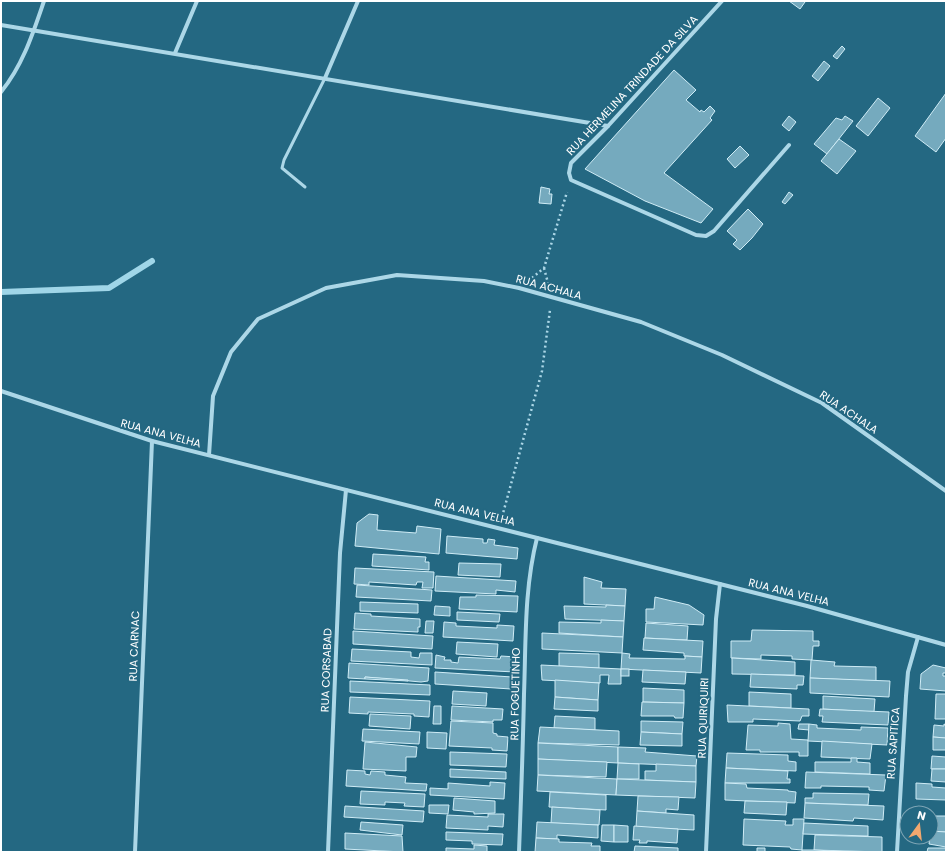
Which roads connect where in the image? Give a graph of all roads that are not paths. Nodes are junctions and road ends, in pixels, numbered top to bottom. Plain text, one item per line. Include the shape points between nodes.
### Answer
1 (44, 1) edge
2 (197, 1) edge
3 (358, 1) edge
4 (722, 1) edge
5 (1, 25) edge
6 (34, 30) junction
7 (175, 53) junction
8 (325, 78) junction
9 (1, 92) edge
10 (608, 126) junction
11 (789, 145) dead end
12 (305, 187) dead end
13 (1, 391) edge
14 (152, 441) junction
15 (209, 455) junction
16 (346, 490) junction
17 (946, 491) edge
18 (537, 538) junction
19 (720, 584) junction
20 (918, 637) junction
21 (946, 645) edge
22 (135, 852) edge
23 (328, 852) edge
24 (519, 852) edge
25 (706, 852) edge
26 (897, 852) edge

1 - 6 street
2 - 7 street
3 - 8 street
4 - 10 street, RUA HERMELINA TRINDADE DA SILVA
5 - 6 street
6 - 7 street
6 - 9 street via 12,76
7 - 8 street
8 - 10 street
8 - 12 lane via 282,168
10 - 11 street, RUA HERMELINA TRINDADE DA SILVA via 571,163 571,180 696,235 706,236 714,231
13 - 14 street, RUA ANA VELHA
14 - 15 street, RUA ANA VELHA
14 - 22 street, RUA CARNAC
15 - 16 street, RUA ANA VELHA
15 - 17 street, RUA ACHALA via 213,396 231,352 258,319 326,288 397,275 484,281 519,288 641,322 722,355 822,403
16 - 18 street, RUA ANA VELHA
16 - 23 street, RUA CORSABAD via 340,553
18 - 19 street, RUA ANA VELHA
18 - 24 street, RUA FOGUETINHO via 525,629 524,742
19 - 20 street, RUA ANA VELHA
19 - 25 street, RUA QUIRIQUIRI via 716,619
20 - 21 street, RUA ANA VELHA
20 - 26 street, RUA SAPITICA via 908,672

